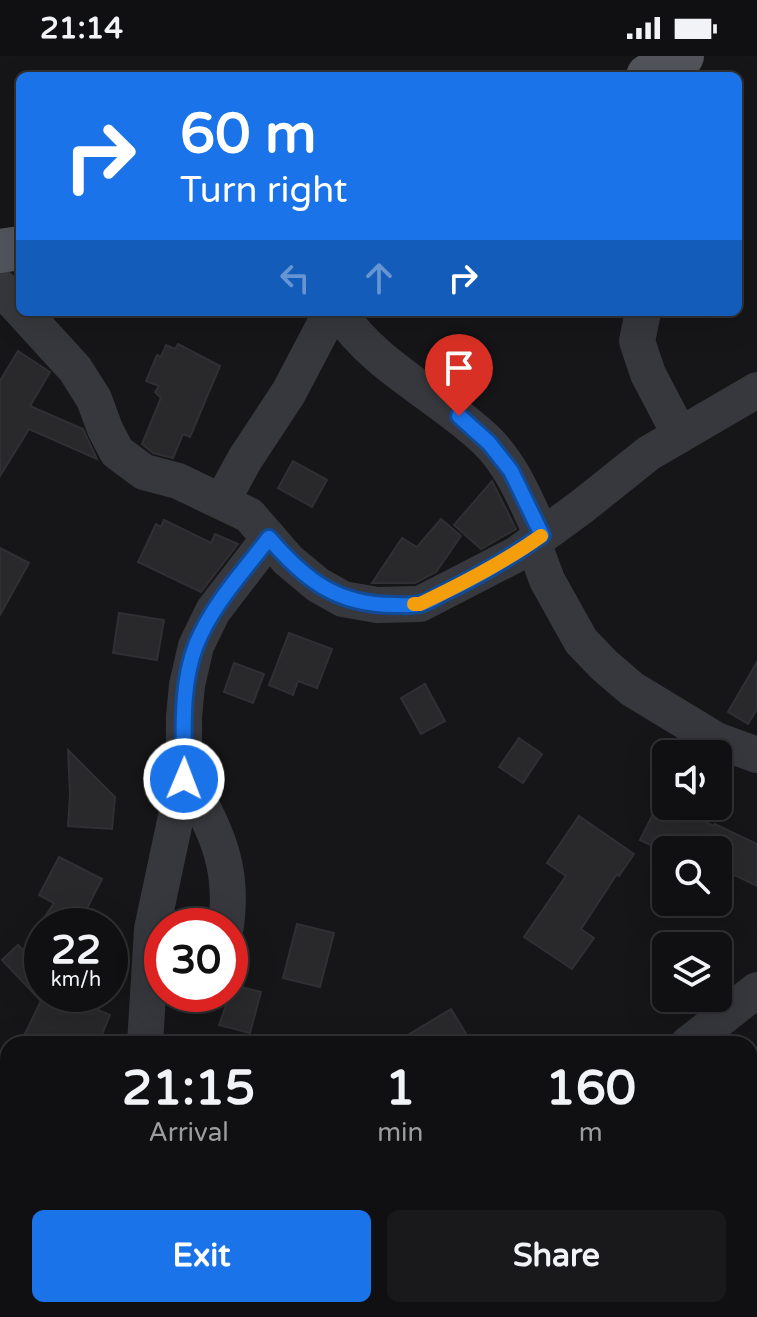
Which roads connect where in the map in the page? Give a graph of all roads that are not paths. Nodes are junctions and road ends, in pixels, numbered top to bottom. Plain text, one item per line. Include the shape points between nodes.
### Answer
1 (682, 56) edge
2 (655, 72) edge
3 (0, 287) edge
4 (16, 304) edge
5 (27, 316) edge
6 (329, 316) edge
7 (342, 316) edge
8 (642, 316) edge
9 (757, 390) edge
10 (680, 435) junction
11 (222, 501) junction
12 (269, 538) junction
13 (538, 538) junction
14 (757, 755) edge
15 (184, 770) junction
16 (227, 908) edge
17 (757, 990) edge
18 (145, 1036) edge
19 (698, 1036) edge

1 - 2 main road
3 - 4 street
5 - 11 street via 75,369 117,452 144,472
6 - 11 street
7 - 13 street via 364,343 489,443 511,471
8 - 10 street via 637,341
9 - 10 street
10 - 13 street
11 - 12 street via 249,515
12 - 13 street via 318,585 343,599 377,605 420,604
12 - 15 street via 213,611 196,646 187,685
13 - 14 street via 547,580 581,641 604,665 632,689 716,740
15 - 16 street via 221,845 229,878
15 - 18 street via 152,929
17 - 19 street

